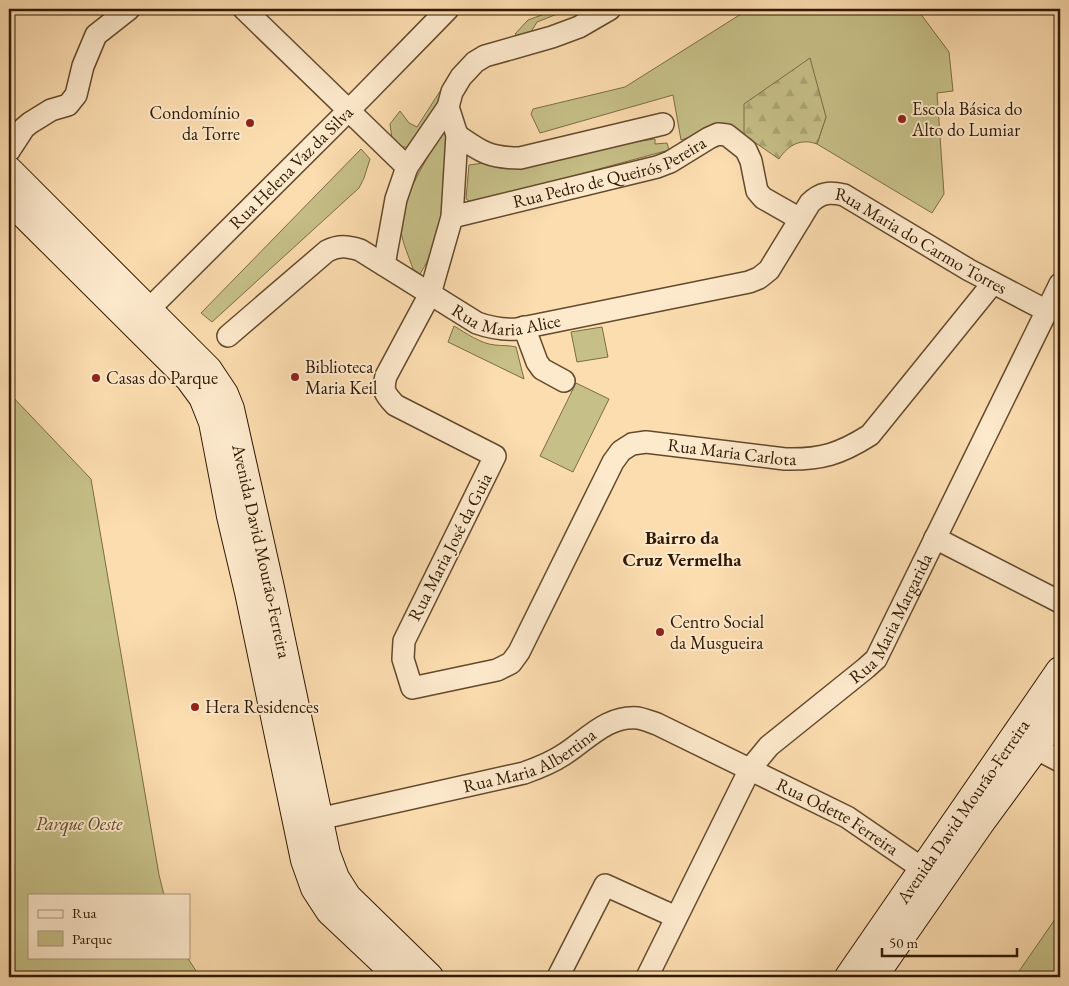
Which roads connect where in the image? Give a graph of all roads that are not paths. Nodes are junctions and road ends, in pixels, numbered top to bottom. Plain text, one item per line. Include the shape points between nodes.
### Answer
1 (129, 9) edge
2 (244, 9) edge
3 (448, 9) edge
4 (610, 9) edge
5 (448, 107) junction
6 (349, 110) junction
7 (663, 124) dead end
8 (458, 136) junction
9 (9, 151) edge
10 (407, 167) junction
11 (9, 171) edge
12 (9, 199) edge
13 (452, 217) junction
14 (800, 219) junction
15 (384, 265) junction
16 (993, 283) junction
17 (1060, 284) edge
18 (430, 294) junction
19 (1047, 311) junction
20 (141, 317) junction
21 (524, 327) junction
22 (228, 336) dead end
23 (564, 381) dead end
24 (936, 538) junction
25 (1060, 602) edge
26 (519, 652) joint
27 (1060, 671) edge
28 (1060, 710) edge
29 (1035, 748) junction
30 (1060, 761) edge
31 (750, 769) junction
32 (309, 821) junction
33 (931, 875) junction
34 (676, 917) junction
35 (400, 977) edge
36 (429, 977) edge
37 (558, 977) edge
38 (647, 977) edge
39 (849, 977) edge
40 (873, 977) edge

1 - 9 street via 96,35 83,66 76,95 68,105 51,110 30,123
2 - 6 street
3 - 6 street, Rua Helena Vaz da Silva
4 - 5 street via 579,27 474,62 452,92
5 - 8 street
5 - 10 street
6 - 10 street
6 - 20 street, Rua Helena Vaz da Silva
7 - 8 street, Rua Pedro de Queirós Pereira via 520,158 501,158 480,152
8 - 13 street
10 - 15 street via 396,199
11 - 20 street, Avenida David Mourão-Ferreira
12 - 20 street, Avenida David Mourão-Ferreira
13 - 14 street, Rua Pedro de Queirós Pereira via 657,167 718,134 727,136 746,150 756,190 763,198
13 - 18 street, Rua Maria José da Guia
14 - 16 street, Rua Maria do Carmo Torres via 817,196 831,192 844,195
14 - 21 street, Rua Maria Alice via 769,270 749,282
15 - 18 street, Rua Maria Alice
15 - 22 street, Rua Maria Alice via 348,246 327,251
16 - 19 street, Rua Maria do Carmo Torres
16 - 26 street, Rua Maria Carlota via 870,435 851,447 808,459 646,442 632,444 621,451
17 - 19 street, Rua Maria Margarida
18 - 21 street, Rua Maria Alice via 490,328
18 - 26 street, Rua Maria José da Guia via 386,376 385,395 395,405 495,456 406,636 403,659 412,688 496,670 511,663
19 - 24 street, Rua Maria Margarida
20 - 32 street, Avenida David Mourão-Ferreira via 203,397 213,422 231,516
21 - 23 street via 542,369
24 - 25 street
24 - 31 street, Rua Maria Margarida via 876,659 769,746
27 - 33 street, Avenida David Mourão-Ferreira
28 - 29 street, Avenida David Mourão-Ferreira
29 - 30 street
29 - 33 street, Avenida David Mourão-Ferreira via 980,823
31 - 32 street, Rua Maria Albertina via 657,724 638,718 618,720 603,726 557,758 524,773
31 - 33 street, Rua Odette Ferreira via 847,817
31 - 34 street, Rua Maria Margarida
32 - 35 street, Avenida David Mourão-Ferreira via 304,860 315,888 330,911
32 - 36 street, Avenida David Mourão-Ferreira via 347,897
33 - 39 street, Avenida David Mourão-Ferreira
33 - 40 street, Avenida David Mourão-Ferreira
34 - 37 street via 605,884
34 - 38 street, Rua Maria Margarida

